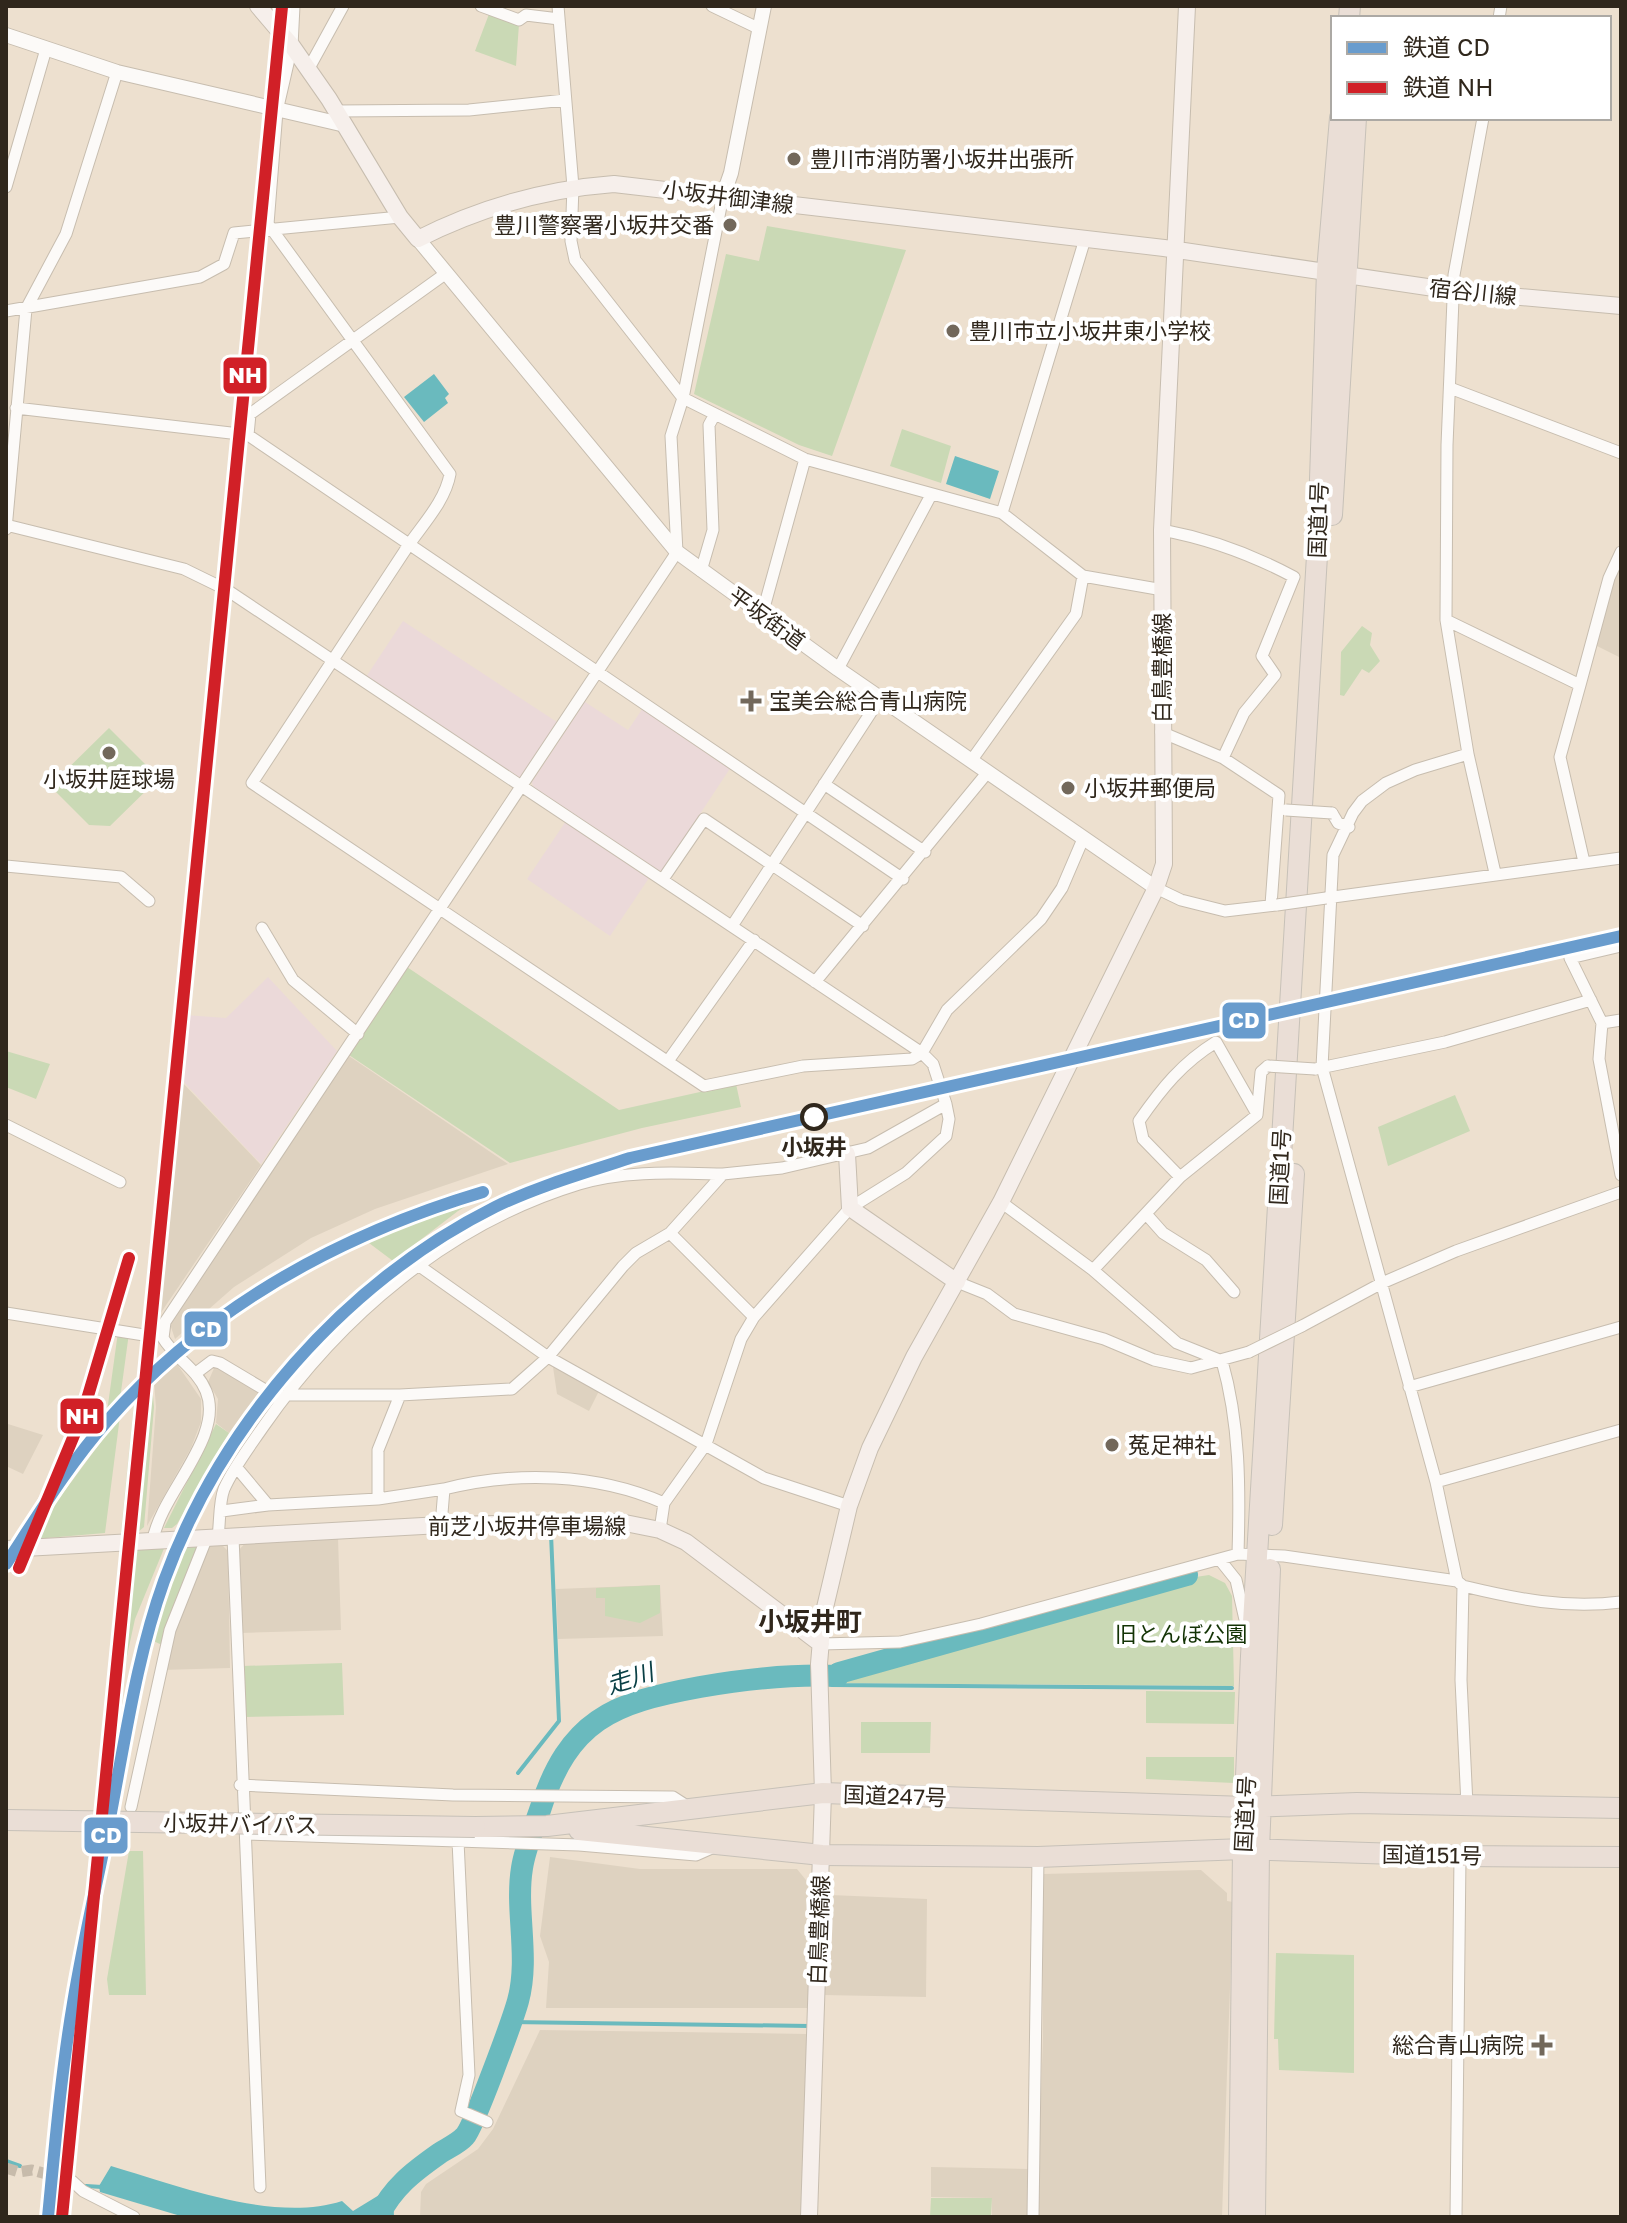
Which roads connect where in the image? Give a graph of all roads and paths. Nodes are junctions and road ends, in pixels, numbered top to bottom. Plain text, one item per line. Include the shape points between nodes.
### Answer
1 (258, 6) edge
2 (294, 6) edge
3 (343, 6) edge
4 (481, 6) edge
5 (558, 6) edge
6 (712, 6) edge
7 (764, 6) edge
8 (1187, 6) edge
9 (559, 19) junction
10 (760, 29) junction
11 (6, 35) edge
12 (292, 46) junction
13 (46, 49) junction
14 (309, 68) junction
15 (117, 72) junction
16 (565, 100) junction
17 (277, 111) junction
18 (341, 118) junction
19 (1340, 120) edge
20 (1356, 120) edge
21 (1483, 120) edge
22 (6, 187) edge
23 (573, 187) junction
24 (723, 196) junction
25 (400, 217) junction
26 (271, 231) junction
27 (418, 239) junction
28 (1085, 239) junction
29 (1175, 250) junction
30 (1337, 273) junction
31 (445, 274) junction
32 (1454, 291) junction
33 (1621, 306) edge
34 (26, 309) junction
35 (6, 311) edge
36 (352, 342) junction
37 (1450, 388) junction
38 (683, 398) junction
39 (16, 408) junction
40 (715, 414) junction
41 (248, 435) junction
42 (1621, 453) edge
43 (805, 459) junction
44 (931, 495) junction
45 (1002, 513) junction
46 (6, 525) edge
47 (1162, 530) junction
48 (6, 532) edge
49 (408, 545) junction
50 (677, 552) junction
51 (1621, 552) edge
52 (701, 571) junction
53 (1083, 576) junction
54 (1163, 590) junction
55 (762, 615) junction
56 (1446, 620) junction
57 (333, 659) junction
58 (838, 669) junction
59 (599, 672) junction
60 (1580, 685) junction
61 (881, 697) junction
62 (1161, 732) junction
63 (1468, 754) junction
64 (1223, 758) junction
65 (971, 761) junction
66 (987, 773) junction
67 (824, 784) junction
68 (524, 786) junction
69 (1283, 810) junction
70 (806, 813) junction
71 (1349, 827) junction
72 (1083, 839) junction
73 (925, 852) junction
74 (1621, 858) edge
75 (1584, 862) junction
76 (772, 865) junction
77 (6, 866) edge
78 (1495, 873) junction
79 (663, 879) junction
80 (903, 879) junction
81 (1156, 888) junction
82 (1328, 898) junction
83 (149, 901) dead end
84 (1274, 905) junction
85 (441, 907) junction
86 (732, 926) junction
87 (863, 926) junction
88 (262, 928) dead end
89 (754, 940) junction
90 (1621, 946) edge
91 (815, 982) junction
92 (1591, 1000) junction
93 (1621, 1020) edge
94 (1602, 1023) junction
95 (358, 1034) junction
96 (922, 1053) junction
97 (668, 1061) junction
98 (1318, 1068) junction
99 (946, 1104) junction
100 (1257, 1115) junction
101 (6, 1125) edge
102 (847, 1154) junction
103 (723, 1174) junction
104 (1621, 1175) edge
105 (1180, 1177) junction
106 (120, 1182) dead end
107 (1621, 1192) edge
108 (1001, 1202) junction
109 (850, 1208) junction
110 (1147, 1215) junction
111 (670, 1233) junction
112 (418, 1265) junction
113 (1093, 1270) junction
114 (957, 1282) junction
115 (1382, 1283) junction
116 (1234, 1292) dead end
117 (6, 1313) edge
118 (754, 1317) junction
119 (1621, 1327) edge
120 (161, 1334) junction
121 (548, 1357) junction
122 (1222, 1361) junction
123 (196, 1373) junction
124 (1409, 1387) junction
125 (400, 1395) junction
126 (284, 1398) junction
127 (1621, 1430) edge
128 (706, 1444) junction
129 (237, 1468) junction
130 (1436, 1482) junction
131 (444, 1489) junction
132 (378, 1499) junction
133 (664, 1503) junction
134 (268, 1505) junction
135 (849, 1506) junction
136 (222, 1511) junction
137 (441, 1525) junction
138 (660, 1530) junction
139 (219, 1537) junction
140 (153, 1540) junction
141 (6, 1549) edge
142 (1255, 1554) junction
143 (1220, 1560) junction
144 (1460, 1583) junction
145 (1621, 1602) edge
146 (821, 1644) junction
147 (1251, 1656) junction
148 (240, 1785) junction
149 (823, 1793) junction
150 (1467, 1805) junction
151 (1254, 1806) junction
152 (131, 1807) dead end
153 (690, 1808) junction
154 (1621, 1808) edge
155 (6, 1820) edge
156 (547, 1826) junction
157 (475, 1827) joint
158 (246, 1834) junction
159 (458, 1841) junction
160 (715, 1847) junction
161 (1251, 1850) junction
162 (822, 1855) junction
163 (1460, 1856) junction
164 (1038, 1857) junction
165 (1621, 1857) edge
166 (487, 2122) dead end
167 (72, 2181) tunnel mouth
168 (260, 2187) dead end
169 (134, 2217) edge
170 (809, 2217) edge
171 (1033, 2217) edge
172 (1239, 2217) edge
173 (1255, 2217) edge
174 (1456, 2217) edge

1 - 12 main road
2 - 12 street
3 - 14 street
4 - 9 street via 519,20 526,15
5 - 9 street
6 - 10 street
7 - 10 street
8 - 29 main road, 白鳥豊橋線
9 - 16 street
10 - 24 street
11 - 13 street
12 - 14 main road
12 - 17 street
13 - 15 street
13 - 22 street
14 - 18 main road
15 - 17 street
15 - 34 street via 66,234
16 - 18 street
16 - 23 street
17 - 18 street
17 - 26 street
18 - 25 main road
19 - 30 highway, 国道1号
20 - 30 highway, 国道1号
21 - 32 street
23 - 24 main road, 小坂井御津線 via 614,184
23 - 27 main road, 小坂井御津線 via 480,212
23 - 38 street via 575,260
24 - 28 main road, 小坂井御津線
24 - 38 street
25 - 26 street
25 - 27 main road
26 - 34 street via 234,233 224,264 200,277
26 - 36 street
27 - 31 street, 平坂街道
28 - 29 main road, 小坂井御津線
28 - 45 street
29 - 30 main road, 小坂井御津線
29 - 47 main road, 白鳥豊橋線
30 - 32 main road, 宿谷川線
30 - 142 highway, 国道1号
31 - 36 street
31 - 50 street, 平坂街道
32 - 33 main road, 宿谷川線
32 - 37 street
34 - 35 street
34 - 39 street
36 - 41 street via 250,414
36 - 49 street via 450,474 447,488
37 - 42 street
37 - 56 street
38 - 40 street
38 - 50 street via 671,436
39 - 41 street
39 - 46 street
40 - 43 street
40 - 52 street via 709,425 713,530
41 - 49 street
43 - 44 street
43 - 55 street
44 - 45 street
44 - 58 street
45 - 53 street
46 - 48 street
46 - 57 street via 184,569 227,590
47 - 54 main road, 白鳥豊橋線
47 - 64 street via 1210,539 1294,577 1262,656 1275,675 1244,713
49 - 57 street
49 - 59 street
50 - 52 street, 平坂街道
50 - 59 street
51 - 60 street
52 - 55 street, 平坂街道
53 - 54 street
53 - 65 street via 1076,614
54 - 62 main road, 白鳥豊橋線
55 - 58 street, 平坂街道
56 - 60 street
56 - 63 street
57 - 68 street
57 - 85 street via 252,783
58 - 61 street, 平坂街道
59 - 68 street
59 - 70 street
60 - 75 street via 1560,757
61 - 65 street, 平坂街道
61 - 67 street
62 - 64 street
62 - 81 main road, 白鳥豊橋線 via 1165,844
63 - 71 street via 1386,783 1362,801
63 - 78 street
64 - 69 street via 1279,795
65 - 66 street, 平坂街道
66 - 72 street, 平坂街道
66 - 73 street
67 - 70 street
67 - 73 street
68 - 79 street
68 - 85 street
69 - 71 street, bridge via 1332,813
69 - 84 street
70 - 76 street
70 - 80 street
71 - 82 street via 1333,855
72 - 81 street, 平坂街道
72 - 96 street via 1062,888 1041,919 947,1010
73 - 80 street
74 - 75 street
75 - 78 street
76 - 79 street via 704,819
76 - 86 street
76 - 87 street
77 - 83 street via 121,877
78 - 82 street
79 - 86 street
80 - 87 street
81 - 84 street via 1225,911
81 - 108 main road, 白鳥豊橋線
82 - 84 street, bridge
82 - 98 street
85 - 95 street
85 - 97 street
86 - 89 street
87 - 91 street
88 - 95 street via 293,980
89 - 91 street
89 - 97 street
90 - 92 street via 1570,958
91 - 96 street
92 - 94 street
92 - 98 street via 1445,1042
93 - 94 street
94 - 104 street via 1599,1059
95 - 120 street
96 - 97 street via 912,1059 803,1066 704,1086
96 - 99 street via 933,1064
98 - 100 street, bridge via 1268,1066 1261,1072
98 - 115 street
99 - 102 street via 868,1148
99 - 109 street via 946,1136 906,1173
100 - 105 street
100 - 105 street via 1216,1042 1191,1057 1166,1081 1139,1121 1143,1139
101 - 106 street
102 - 103 street
102 - 109 main road
103 - 111 street
103 - 112 street via 621,1174 581,1184 482,1223
105 - 110 street
107 - 115 street
108 - 113 street
108 - 114 main road, 白鳥豊橋線
109 - 114 main road
109 - 118 street
110 - 113 street
110 - 116 street via 1163,1233 1206,1260
111 - 118 street
111 - 121 street via 623,1266
112 - 121 street
112 - 126 street via 340,1335
113 - 122 street via 1177,1343
114 - 122 street via 987,1294 1014,1314 1104,1339 1154,1360 1191,1368
114 - 135 main road via 883,1422
115 - 122 street, bridge
115 - 124 street
117 - 120 street
118 - 128 street via 741,1339
119 - 124 street
120 - 123 street
121 - 125 street via 512,1389
121 - 128 street
122 - 142 street via 1233,1401
123 - 126 street via 212,1361 220,1363
123 - 140 street via 211,1419 159,1517
124 - 130 street
125 - 126 street
125 - 132 street via 378,1450
126 - 129 street
127 - 130 street
128 - 133 street
128 - 135 street via 764,1478
129 - 134 street
129 - 136 street via 223,1490
130 - 144 street
131 - 132 street
131 - 133 street via 498,1479 588,1480 630,1488
131 - 137 street
132 - 134 street
133 - 138 street
134 - 136 street
135 - 146 main road
136 - 139 street
137 - 138 main road, 前芝小坂井停車場線 via 620,1522
137 - 139 main road, 前芝小坂井停車場線
138 - 146 main road, 前芝小坂井停車場線 via 710,1558
139 - 140 main road, 前芝小坂井停車場線
139 - 148 street
139 - 152 street via 170,1630
140 - 141 main road, 前芝小坂井停車場線
142 - 143 street
142 - 144 street
142 - 147 highway, 国道1号
142 - 151 highway, 国道1号
143 - 146 street via 900,1642
143 - 147 street via 1240,1590
144 - 145 street via 1532,1602 1581,1607
144 - 150 street
146 - 149 main road, 白鳥豊橋線
147 - 151 highway, 国道1号
148 - 153 street via 453,1795 673,1797
148 - 158 street
149 - 151 highway, 国道247号
149 - 153 highway, 国道247号
149 - 162 main road, 白鳥豊橋線
150 - 151 highway
150 - 154 highway
151 - 161 highway, 国道1号
153 - 156 highway, 国道247号
155 - 157 highway, 小坂井バイパス, bridge
156 - 157 highway, 国道247号
156 - 160 highway, 国道247号
158 - 159 street
158 - 168 street
159 - 160 street via 696,1855
159 - 166 street via 469,2075 461,2111
160 - 162 highway, 国道247号
161 - 163 highway, 国道151号
161 - 164 highway, 国道247号
161 - 172 highway, 国道1号
161 - 173 highway, 国道1号
162 - 164 highway, 国道247号
162 - 170 main road, 白鳥豊橋線
163 - 165 highway, 国道151号
163 - 174 street
164 - 171 street
167 - 169 street

